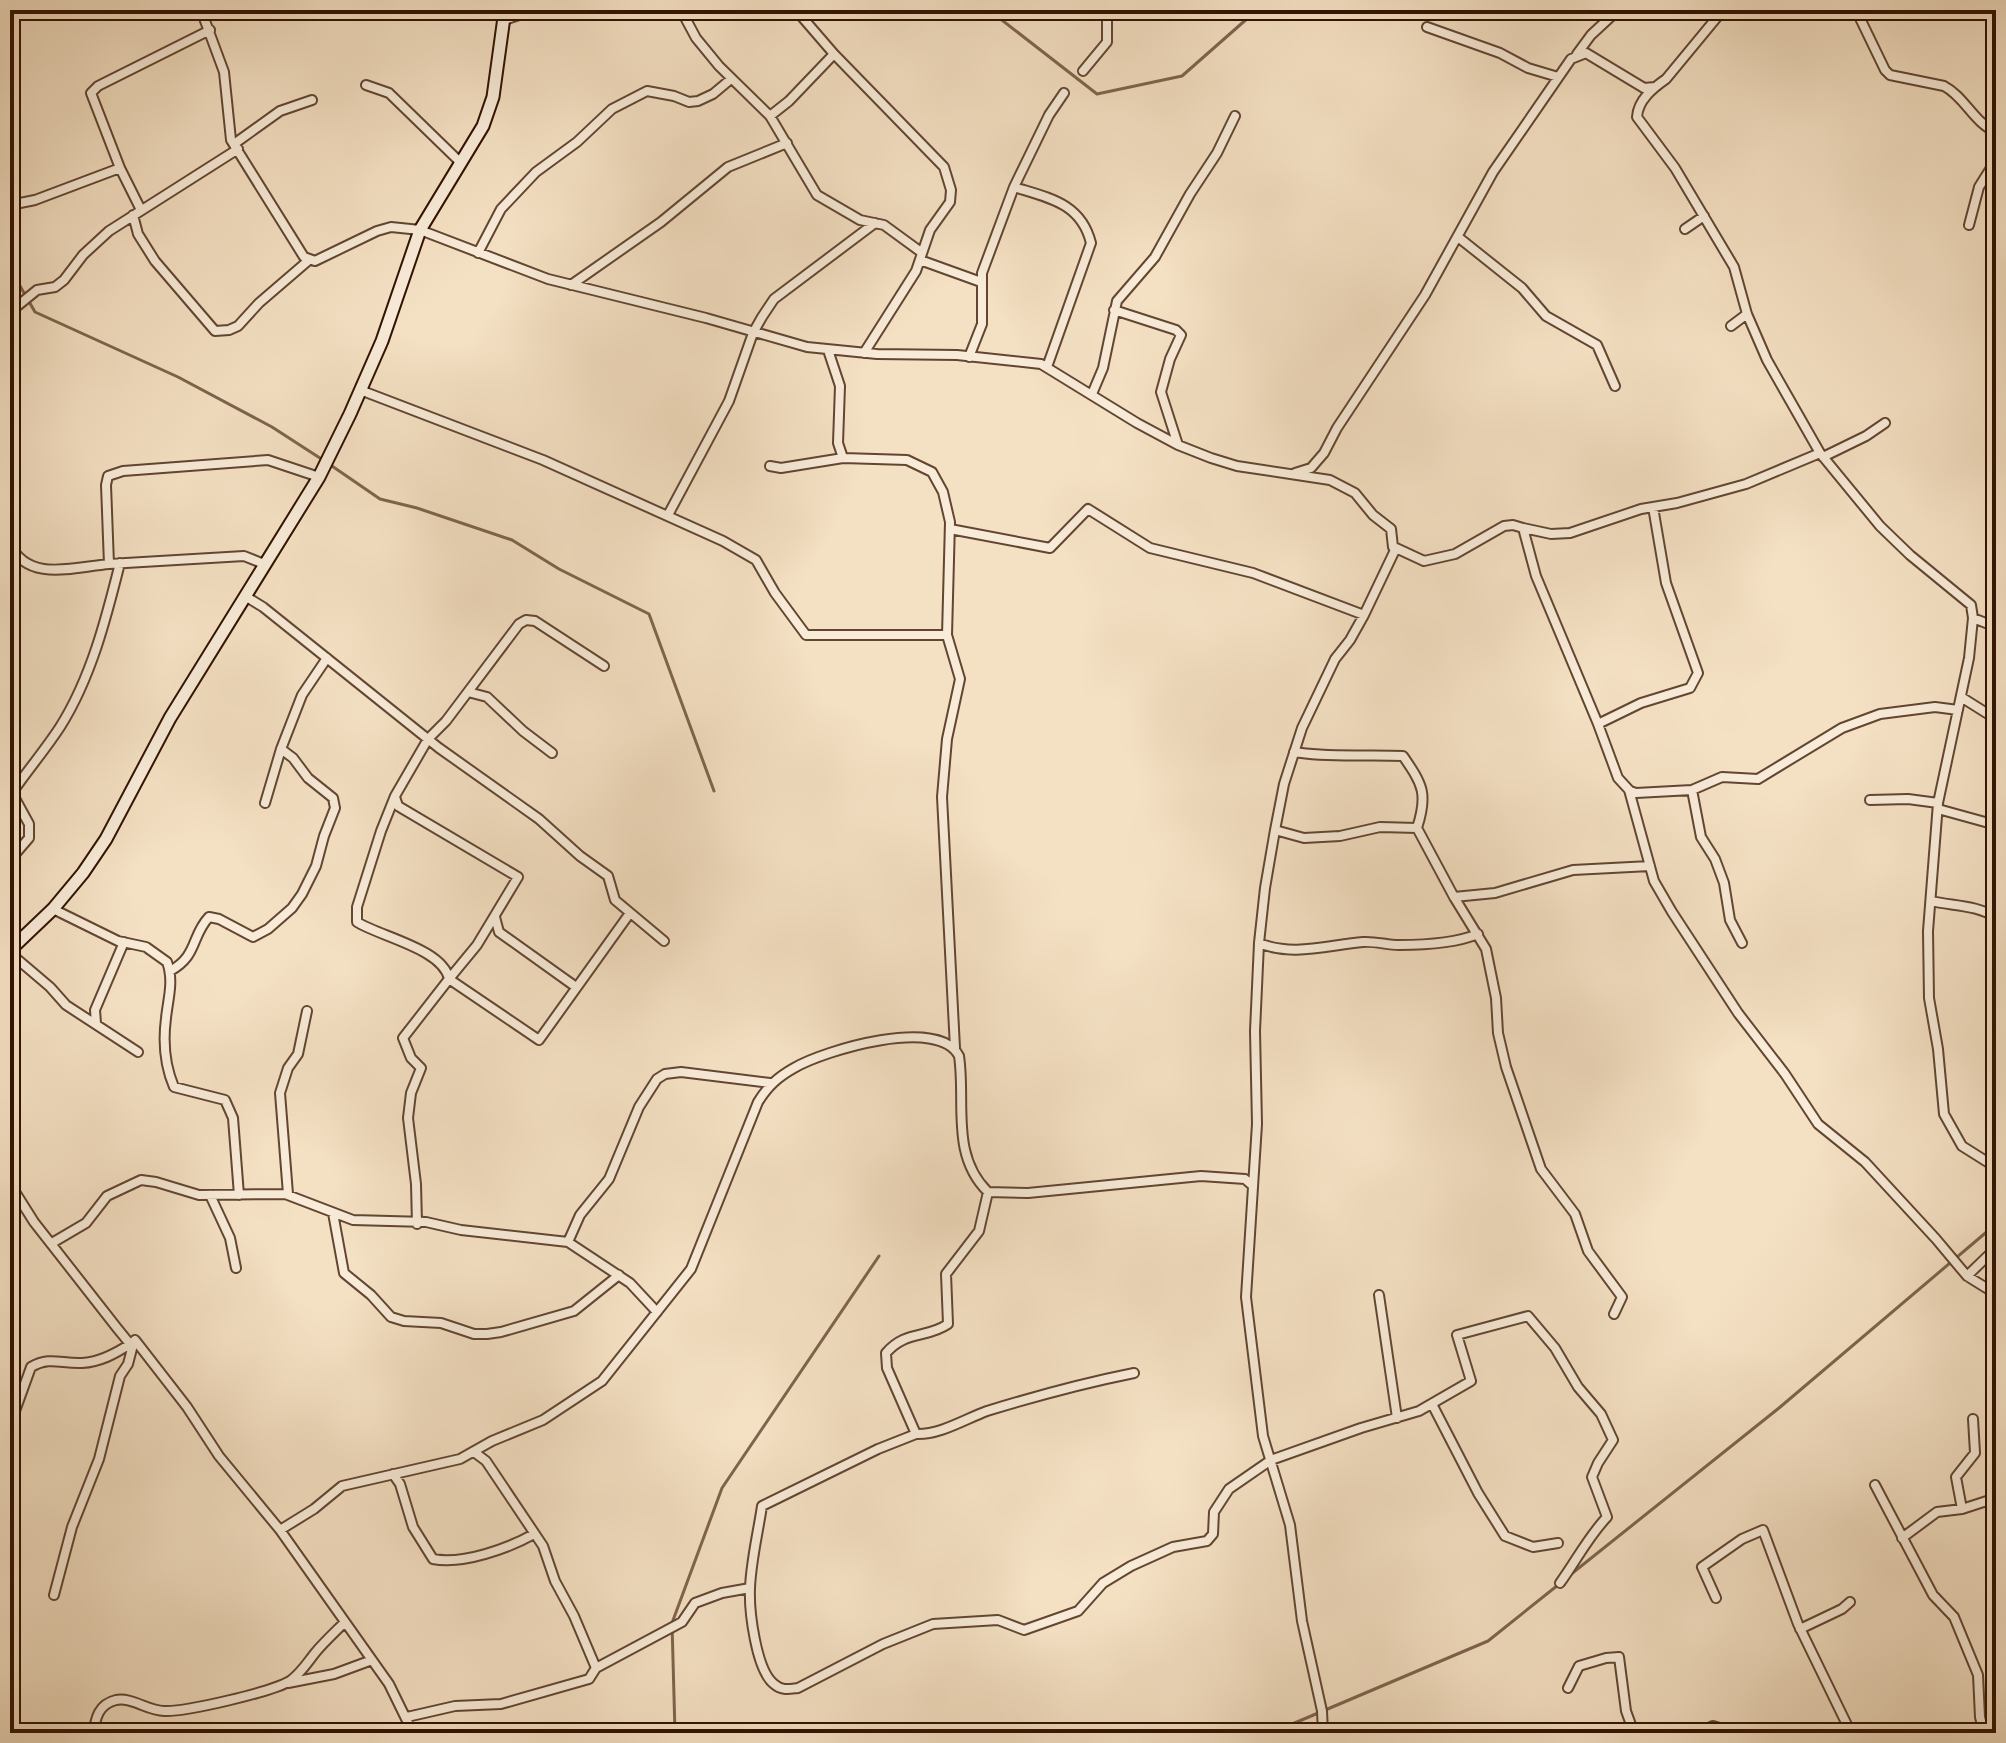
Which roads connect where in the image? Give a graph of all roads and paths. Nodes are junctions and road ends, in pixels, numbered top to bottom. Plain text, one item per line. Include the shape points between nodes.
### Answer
1 (201, 10) edge
2 (534, 10) edge
3 (681, 10) edge
4 (796, 10) edge
5 (1107, 10) edge
6 (1618, 10) edge
7 (1723, 10) edge
8 (1856, 10) edge
9 (504, 15) edge
10 (1427, 27) dead end
11 (210, 30) junction
12 (834, 54) junction
13 (1577, 55) junction
14 (1083, 71) dead end
15 (1558, 77) junction
16 (731, 79) junction
17 (366, 85) dead end
18 (1655, 87) junction
19 (1064, 93) dead end
20 (312, 100) dead end
21 (770, 116) junction
22 (1235, 116) dead end
23 (1996, 132) edge
24 (787, 143) junction
25 (236, 146) junction
26 (1996, 160) edge
27 (461, 163) junction
28 (120, 168) junction
29 (1014, 187) junction
30 (10, 205) edge
31 (137, 213) junction
32 (1704, 216) junction
33 (875, 223) junction
34 (1969, 225) dead end
35 (1685, 229) dead end
36 (420, 230) junction
37 (1458, 237) junction
38 (478, 253) junction
39 (920, 256) junction
40 (309, 260) junction
41 (981, 282) junction
42 (571, 285) junction
43 (1114, 310) junction
44 (10, 312) edge
45 (1747, 314) junction
46 (1731, 326) dead end
47 (753, 333) junction
48 (828, 350) junction
49 (864, 353) junction
50 (969, 357) junction
51 (1047, 367) junction
52 (1615, 386) dead end
53 (360, 390) junction
54 (1092, 394) junction
55 (1885, 423) dead end
56 (1178, 445) junction
57 (1822, 455) junction
58 (843, 458) junction
59 (770, 466) dead end
60 (320, 474) junction
61 (1290, 474) junction
62 (1653, 507) junction
63 (668, 515) junction
64 (1523, 528) junction
65 (950, 529) junction
66 (10, 544) edge
67 (1396, 548) junction
68 (120, 563) junction
69 (109, 564) junction
70 (264, 564) junction
71 (245, 596) junction
72 (1364, 615) junction
73 (1973, 618) junction
74 (1996, 627) edge
75 (947, 635) junction
76 (327, 658) junction
77 (604, 666) dead end
78 (468, 692) junction
79 (1961, 697) junction
80 (1958, 710) junction
81 (1996, 719) edge
82 (1598, 724) junction
83 (428, 739) junction
84 (281, 749) junction
85 (1294, 752) junction
86 (552, 753) dead end
87 (1627, 785) junction
88 (1692, 790) junction
89 (395, 796) junction
90 (1870, 800) dead end
91 (265, 803) dead end
92 (1938, 806) junction
93 (1996, 825) edge
94 (1417, 828) junction
95 (1275, 830) junction
96 (10, 860) edge
97 (1650, 866) junction
98 (1454, 897) junction
99 (1931, 901) junction
100 (53, 909) junction
101 (630, 913) junction
102 (495, 917) junction
103 (1996, 918) edge
104 (1478, 934) junction
105 (664, 941) dead end
106 (124, 942) junction
107 (1259, 943) junction
108 (1742, 943) dead end
109 (11, 947) edge
110 (170, 971) junction
111 (449, 979) junction
112 (576, 987) junction
113 (307, 1011) dead end
114 (96, 1023) junction
115 (955, 1048) junction
116 (138, 1052) dead end
117 (770, 1083) junction
118 (1254, 1168) junction
119 (1996, 1173) edge
120 (1245, 1179) junction
121 (10, 1184) edge
122 (1253, 1186) junction
123 (988, 1192) junction
124 (288, 1194) junction
125 (210, 1195) junction
126 (239, 1195) junction
127 (333, 1213) junction
128 (417, 1224) junction
129 (568, 1242) junction
130 (52, 1243) junction
131 (1996, 1248) edge
132 (236, 1268) dead end
133 (619, 1275) junction
134 (1967, 1276) junction
135 (1996, 1294) edge
136 (1379, 1295) dead end
137 (657, 1312) junction
138 (1614, 1314) dead end
139 (132, 1342) junction
140 (1134, 1373) dead end
141 (1432, 1404) junction
142 (1397, 1418) junction
143 (1973, 1419) dead end
144 (10, 1425) edge
145 (916, 1434) junction
146 (474, 1452) junction
147 (1271, 1460) junction
148 (393, 1474) junction
149 (1875, 1485) dead end
150 (1996, 1498) edge
151 (1962, 1509) junction
152 (280, 1530) junction
153 (534, 1534) junction
154 (1902, 1538) junction
155 (1558, 1543) dead end
156 (1560, 1583) dead end
157 (750, 1588) junction
158 (54, 1595) dead end
159 (1716, 1598) dead end
160 (1850, 1602) dead end
161 (345, 1622) junction
162 (1800, 1629) junction
163 (372, 1660) junction
164 (596, 1668) junction
165 (283, 1684) junction
166 (1568, 1688) dead end
167 (407, 1717) junction
168 (94, 1733) edge
169 (413, 1733) edge
170 (1323, 1733) edge
171 (1634, 1733) edge
172 (1698, 1733) edge
173 (1737, 1733) edge
174 (1851, 1733) edge
175 (1984, 1733) edge

1 - 11 street
2 - 9 street
3 - 16 street via 696,38
4 - 12 street
5 - 14 street via 1107,42
6 - 13 street
7 - 18 street
8 - 23 street via 1890,75 1944,86 1973,117
9 - 27 street via 493,97
10 - 15 street
11 - 25 street via 224,72
11 - 28 street via 91,93
12 - 21 street
12 - 39 street via 944,167 952,195
13 - 15 street
13 - 18 street via 1586,53 1644,88
15 - 37 street via 1493,172
16 - 21 street
16 - 38 street via 698,101 647,91 612,109 536,172 501,209
17 - 27 street via 389,93
18 - 32 street via 1639,105 1638,122
19 - 29 street
20 - 25 street via 280,111
21 - 24 street
22 - 43 street via 1155,257 1123,291
24 - 33 street via 817,195
24 - 42 street via 728,167
25 - 31 street
25 - 40 street
26 - 34 street via 1979,187
27 - 36 street
28 - 30 street
28 - 31 street
29 - 41 street
29 - 51 street via 1070,209 1087,226 1091,243
31 - 40 street via 138,234 155,261 215,331 238,326
31 - 44 street via 94,243 55,287 37,290
32 - 35 street
32 - 45 street via 1734,267
33 - 39 street
33 - 47 street via 774,299
36 - 38 street
36 - 40 street via 391,227
36 - 53 street
37 - 52 street via 1522,288 1546,316 1597,345
37 - 61 street via 1324,453 1311,468
38 - 42 street
39 - 41 street
39 - 49 street via 916,271
41 - 50 street via 982,324
42 - 47 street
43 - 54 street via 1103,368
43 - 56 street via 1179,332 1161,392
45 - 46 street
45 - 57 street via 1786,397
47 - 48 street
47 - 63 street via 729,401
48 - 49 street
48 - 58 street via 840,386 838,443
49 - 50 street
50 - 51 street
51 - 54 street
53 - 60 street
53 - 63 street
54 - 56 street
55 - 57 street
56 - 61 street via 1237,466
57 - 62 street via 1746,484
57 - 73 street via 1880,526 1971,605
58 - 59 street
58 - 65 street via 907,460 932,472 943,492
60 - 69 street via 268,460 108,476
60 - 70 street
61 - 67 street via 1330,480 1355,493 1391,529
62 - 64 street via 1570,533
62 - 82 street via 1666,583 1698,673 1690,688
63 - 75 street via 756,560 806,635
64 - 67 street via 1504,526 1455,554 1424,561
64 - 82 street via 1536,576
65 - 72 street via 1050,548 1088,509 1150,548 1253,573
65 - 75 street
66 - 69 street via 26,565 38,569
67 - 72 street
68 - 69 street
68 - 70 street via 244,556
68 - 96 street via 106,620 77,696 12,793 29,824 29,838
70 - 71 street
71 - 76 street
71 - 100 street via 170,718 106,839
72 - 85 street via 1335,659
73 - 74 street
73 - 79 street
75 - 115 street via 960,679 942,797
76 - 83 street
76 - 84 street via 302,695
77 - 78 street via 526,620
78 - 83 street
78 - 86 street via 487,697
79 - 80 street
79 - 81 street
80 - 88 street via 1935,707 1880,714 1842,728 1758,779 1722,777
80 - 92 street
82 - 87 street via 1618,778
83 - 89 street
83 - 101 street via 608,876 615,900
84 - 91 street
84 - 110 street via 333,798 335,808 316,866 292,908 268,929 253,937 209,917 197,944
85 - 94 street via 1403,756 1417,776 1425,804
85 - 95 street
87 - 88 street via 1636,793
87 - 97 street
88 - 108 street via 1701,837 1715,859 1730,920
89 - 102 street via 398,806 518,877
89 - 111 street via 355,918 442,964
90 - 92 street via 1908,799
92 - 93 street
92 - 99 street
94 - 95 street via 1380,827 1304,838
94 - 98 street
95 - 107 street
97 - 98 street via 1573,870 1495,893
97 - 134 street via 1672,912 1818,1124 1865,1162
98 - 104 street
99 - 103 street
99 - 119 street via 1929,998 1944,1114 1962,1146
100 - 106 street
100 - 109 street
101 - 105 street
101 - 112 street
102 - 111 street
102 - 112 street via 499,932
104 - 107 street via 1397,945 1360,942 1276,950
104 - 138 street via 1489,961 1498,1033 1516,1101 1541,1169 1575,1214 1588,1251 1622,1297
106 - 110 street via 146,947 167,962
106 - 114 street via 95,1010
107 - 118 street
109 - 114 street via 66,1005
110 - 126 street via 165,1038 170,1077 174,1087 225,1100 233,1118
111 - 112 street via 539,1040
111 - 128 street via 403,1038 421,1068 408,1118
113 - 124 street via 298,1054 280,1093
114 - 116 street
115 - 117 street via 944,1041 878,1039 797,1066
115 - 123 street via 961,1133 970,1165
117 - 129 street via 681,1072 657,1079 639,1107 609,1179 580,1215
117 - 137 street via 691,1269
118 - 120 street
118 - 122 street
120 - 122 street
120 - 123 street via 1201,1176
121 - 130 street
122 - 147 street via 1246,1297 1263,1436
123 - 145 street via 979,1231 946,1274 948,1324 896,1342 886,1353 887,1368
124 - 126 street
124 - 127 street
125 - 126 street
125 - 130 street via 141,1180 107,1196 86,1223
125 - 132 street via 230,1238
127 - 128 street via 367,1222
127 - 133 street via 344,1273 383,1311 404,1321 441,1323 474,1334 501,1332 574,1311
128 - 129 street
129 - 133 street
130 - 139 street
131 - 134 street
133 - 137 street
134 - 135 street
136 - 142 street
137 - 146 street via 602,1381 543,1420
139 - 144 street via 101,1360 44,1360 31,1367
139 - 152 street
139 - 158 street
140 - 145 street via 1026,1399 929,1435
141 - 142 street
141 - 155 street via 1505,1536 1533,1547
141 - 156 street via 1471,1381 1457,1335 1528,1316 1555,1348 1613,1440 1592,1477 1607,1517
142 - 147 street
143 - 151 street via 1975,1453 1956,1477
145 - 157 street via 762,1506
146 - 148 street
146 - 153 street via 486,1461
147 - 157 street via 1229,1489 1214,1512 1213,1534 1207,1541 1173,1547 1131,1566 1103,1583 1078,1611 1024,1630 998,1620 933,1624 798,1688 783,1690 771,1683 752,1625
147 - 170 street via 1290,1525
148 - 152 street via 342,1486
148 - 153 street via 413,1527 433,1559 496,1551
149 - 154 street
150 - 151 street
151 - 154 street via 1937,1512
152 - 161 street
153 - 164 street
154 - 175 street via 1933,1595 1954,1617 1978,1675
157 - 164 street via 695,1603 682,1622
159 - 162 street via 1702,1567 1763,1530
160 - 162 street
161 - 163 street
161 - 165 street via 304,1669
162 - 174 street
163 - 165 street
163 - 167 street
164 - 167 street via 589,1679 553,1691
165 - 168 street via 179,1710 115,1700 96,1716
166 - 171 street via 1579,1666 1619,1657
167 - 169 street
172 - 173 street via 1713,1726

